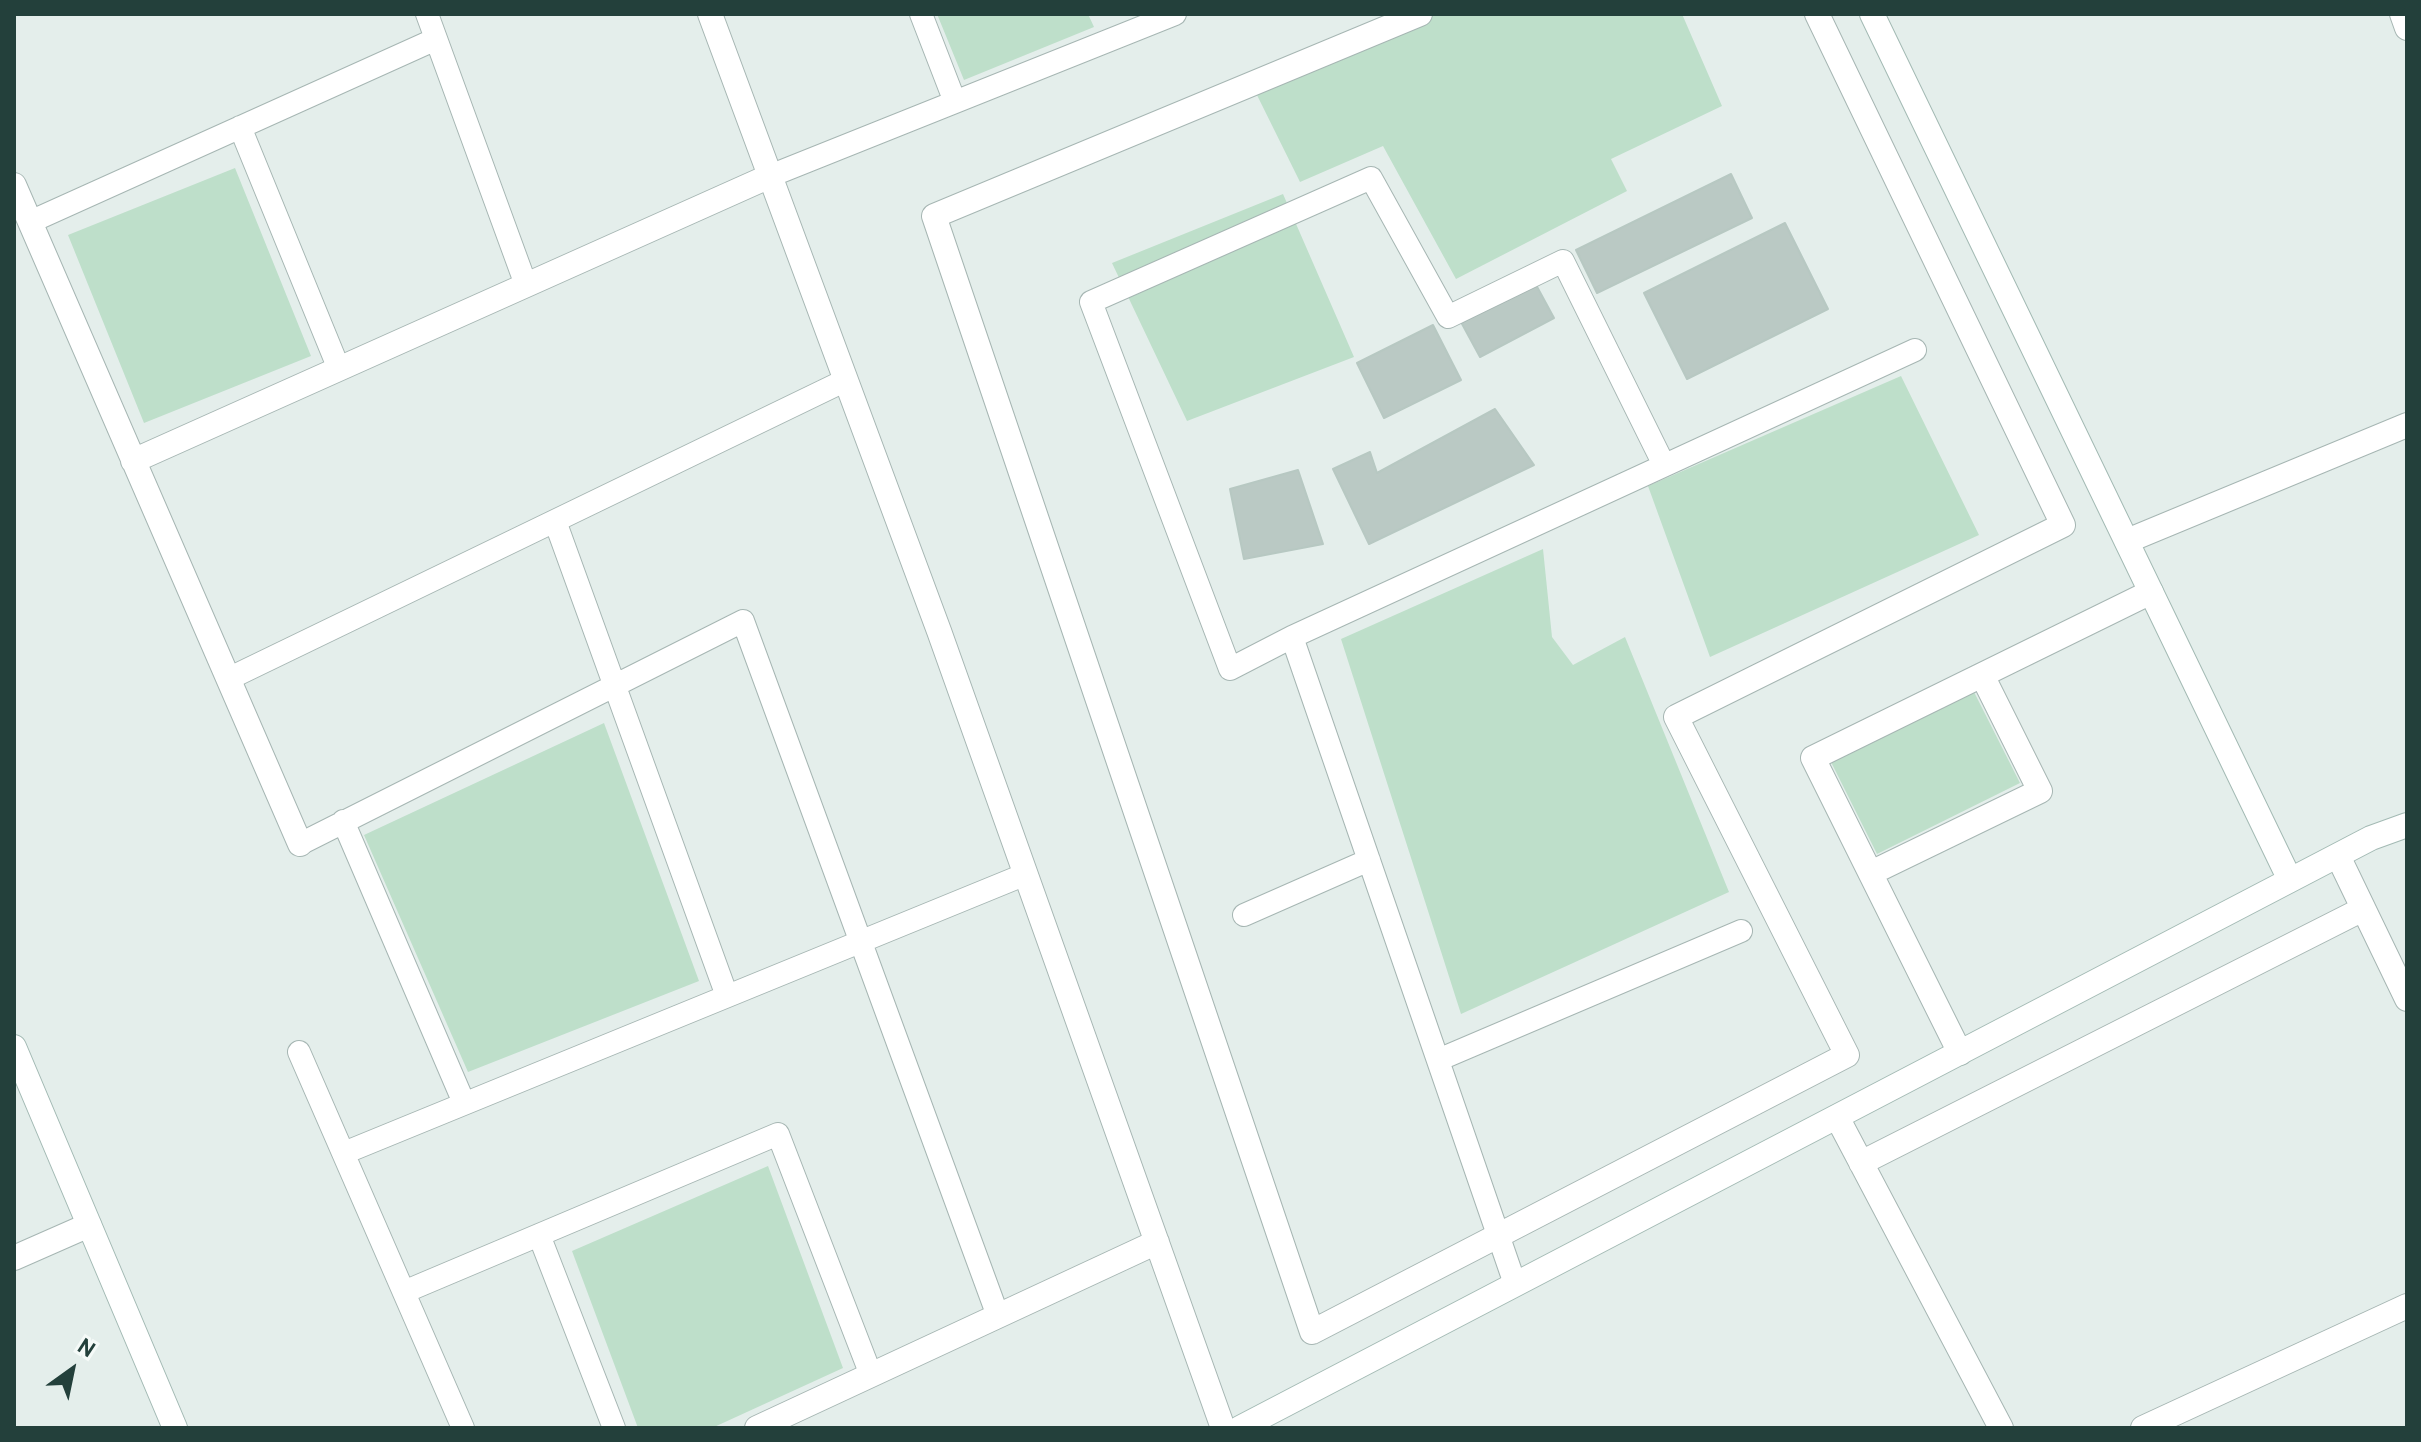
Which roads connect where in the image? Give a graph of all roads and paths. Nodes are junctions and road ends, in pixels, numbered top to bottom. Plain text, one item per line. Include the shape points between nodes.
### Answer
1 (427, 14) edge
2 (710, 14) edge
3 (921, 14) edge
4 (1175, 14) edge
5 (1420, 14) edge
6 (1817, 14) edge
7 (1872, 14) edge
8 (2402, 14) edge
9 (1120, 24) edge
10 (2407, 28) edge
11 (436, 39) junction
12 (955, 102) junction
13 (240, 127) junction
14 (770, 176) junction
15 (14, 185) edge
16 (30, 222) junction
17 (526, 285) junction
18 (1915, 350) dead end
19 (339, 369) junction
20 (846, 380) junction
21 (2407, 425) edge
22 (133, 461) junction
23 (1664, 465) junction
24 (555, 521) junction
25 (2127, 541) junction
26 (2151, 592) junction
27 (1292, 637) junction
28 (1982, 675) junction
29 (228, 679) junction
30 (614, 685) junction
31 (343, 821) junction
32 (2407, 825) edge
33 (300, 844) joint
34 (2338, 856) junction
35 (1369, 860) junction
36 (1871, 873) junction
37 (1026, 874) junction
38 (2290, 880) junction
39 (2363, 909) junction
40 (1244, 915) dead end
41 (1741, 931) dead end
42 (860, 942) junction
43 (727, 996) junction
44 (2407, 999) edge
45 (14, 1047) edge
46 (299, 1052) dead end
47 (1960, 1053) junction
48 (1438, 1060) junction
49 (464, 1103) junction
50 (1837, 1117) junction
51 (344, 1153) junction
52 (1861, 1163) junction
53 (89, 1225) junction
54 (539, 1235) junction
55 (1498, 1236) junction
56 (1157, 1242) junction
57 (14, 1258) edge
58 (1515, 1284) junction
59 (404, 1292) junction
60 (2407, 1306) edge
61 (998, 1316) junction
62 (871, 1375) junction
63 (175, 1428) edge
64 (463, 1428) edge
65 (614, 1428) edge
66 (757, 1428) edge
67 (1223, 1428) edge
68 (1240, 1428) edge
69 (2001, 1428) edge
70 (2143, 1428) edge

1 - 11 lane
2 - 14 street
3 - 12 lane
4 - 9 lane
5 - 55 street via 934,216 1312,1332
6 - 55 street via 2063,525 1676,717 1847,1055
7 - 25 street
8 - 10 street
9 - 12 lane
11 - 13 lane
11 - 17 lane
12 - 14 lane
13 - 16 lane
13 - 19 lane
14 - 17 street
14 - 20 street
15 - 16 street
16 - 22 street
17 - 19 street
18 - 23 lane
19 - 22 street
20 - 24 lane
20 - 37 street
21 - 25 street
22 - 29 street
23 - 27 lane
23 - 27 lane via 1563,261 1448,317 1371,178 1091,302 1230,669
24 - 29 lane
24 - 30 lane
25 - 26 street
26 - 28 street
26 - 38 street
27 - 35 lane
28 - 36 street via 1813,758
28 - 36 street via 2040,791
29 - 33 street
30 - 31 lane
30 - 42 lane via 743,621
30 - 43 lane
31 - 33 lane
31 - 49 lane
32 - 34 street
34 - 38 street
34 - 39 street
35 - 40 lane
35 - 48 lane
36 - 47 street
37 - 42 lane
37 - 56 street
38 - 47 street
39 - 44 street
39 - 52 street
41 - 48 lane
42 - 43 lane
42 - 61 lane
43 - 49 lane
45 - 53 street
46 - 51 lane
47 - 50 street
48 - 55 lane
49 - 51 lane
50 - 52 street
50 - 58 street
51 - 59 lane
52 - 69 street
53 - 57 street
53 - 63 street
54 - 59 lane
54 - 62 lane via 778,1134
54 - 65 lane
55 - 58 lane
56 - 61 street
56 - 67 street
58 - 68 street
59 - 64 lane
60 - 70 street
61 - 62 street
62 - 66 street

